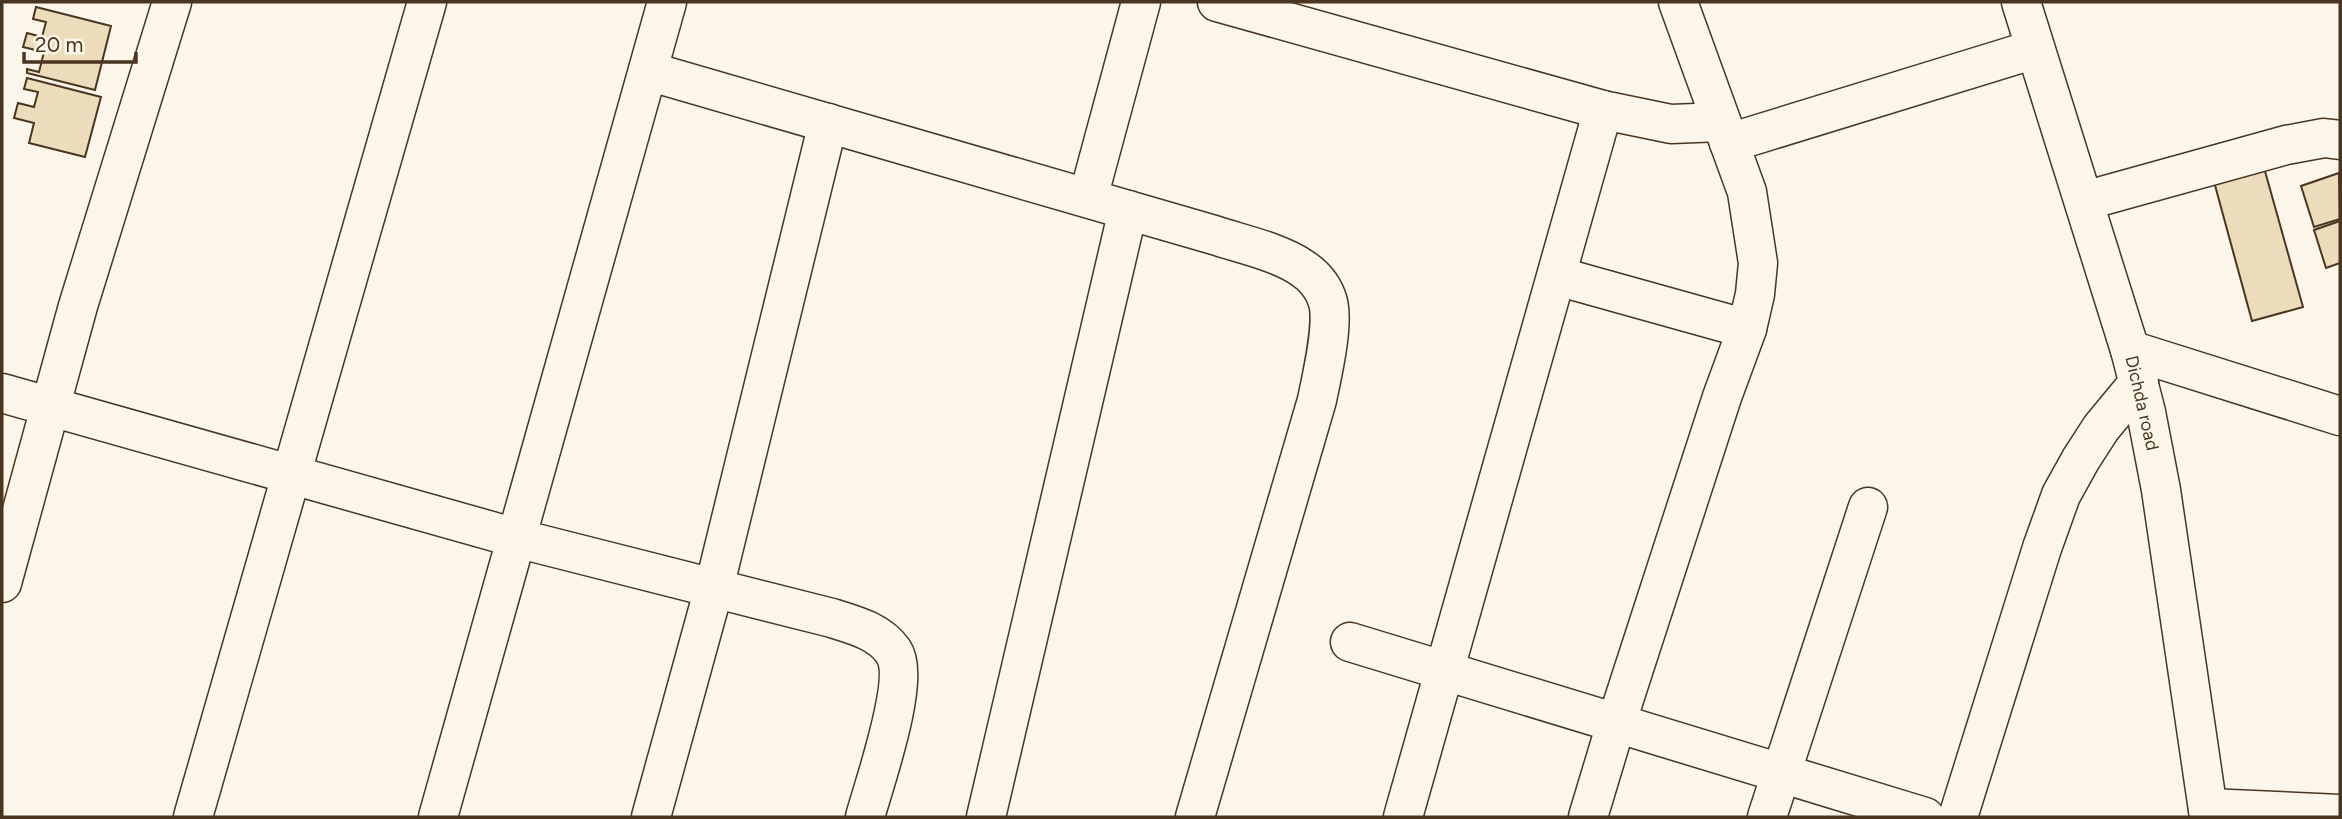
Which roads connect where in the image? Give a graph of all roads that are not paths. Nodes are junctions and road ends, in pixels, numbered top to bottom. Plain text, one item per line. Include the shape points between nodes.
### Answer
1 (172, 2) edge
2 (427, 2) edge
3 (667, 2) edge
4 (1141, 2) edge
5 (1217, 2) edge
6 (1678, 2) edge
7 (2021, 2) edge
8 (1335, 17) edge
9 (2035, 49) junction
10 (648, 71) junction
11 (1604, 110) junction
12 (828, 124) junction
13 (1725, 133) junction
14 (2340, 140) edge
15 (1087, 198) junction
16 (2084, 201) junction
17 (1128, 210) junction
18 (1556, 276) junction
19 (1747, 329) junction
20 (2134, 366) junction
21 (2, 393) edge
22 (50, 406) junction
23 (2340, 416) edge
24 (291, 475) junction
25 (1868, 507) dead end
26 (516, 538) junction
27 (2, 583) edge
28 (714, 588) junction
29 (1350, 642) dead end
30 (1445, 672) junction
31 (1616, 724) junction
32 (1780, 773) junction
33 (2209, 813) edge
34 (2340, 814) edge
35 (193, 817) edge
36 (439, 817) edge
37 (651, 817) edge
38 (865, 817) edge
39 (986, 817) edge
40 (1195, 817) edge
41 (1403, 817) edge
42 (1588, 817) edge
43 (1767, 817) edge
44 (1925, 817) edge
45 (1958, 817) edge

1 - 22 street
2 - 24 street
3 - 10 street
4 - 15 street
5 - 8 street
6 - 13 street
7 - 9 street, Dichda road
8 - 11 street
9 - 13 street
9 - 16 street, Dichda road
10 - 12 street
10 - 26 street
11 - 13 street
11 - 18 street
12 - 15 street
12 - 28 street
13 - 19 street via 1747,192 1758,263
14 - 16 street via 2286,145
15 - 17 street
16 - 20 street, Dichda road
17 - 39 street
17 - 40 street via 1300,266 1317,281 1328,303 1325,362 1317,400
18 - 19 street
18 - 30 street
19 - 31 street
20 - 23 street
20 - 33 street, Dichda road via 2161,490
20 - 45 street via 2062,495
21 - 22 street
22 - 24 street
22 - 27 street
24 - 26 street
24 - 35 street
25 - 32 street
26 - 28 street
26 - 36 street
28 - 37 street
28 - 38 street via 857,626 879,636 894,652 899,677 896,705
29 - 30 street
30 - 31 street
30 - 41 street
31 - 32 street
31 - 42 street
32 - 43 street
32 - 44 street
33 - 34 street

